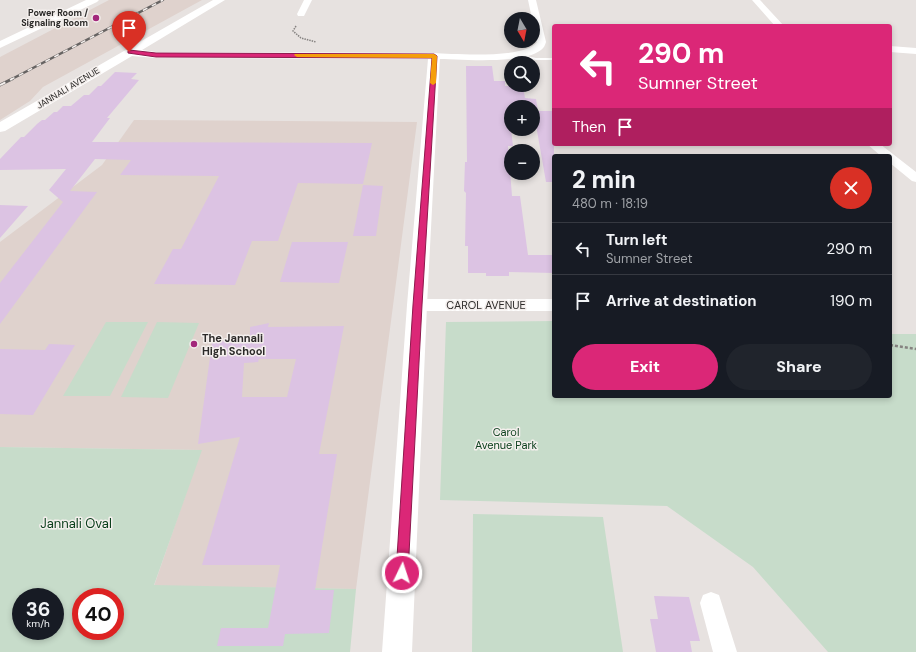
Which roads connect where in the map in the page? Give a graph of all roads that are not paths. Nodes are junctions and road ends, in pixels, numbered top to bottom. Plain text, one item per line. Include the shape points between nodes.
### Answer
1 (94, 0) edge
2 (220, 0) edge
3 (308, 0) edge
4 (532, 0) edge
5 (756, 0) edge
6 (301, 14) dead end
7 (778, 24) edge
8 (0, 45) edge
9 (892, 49) edge
10 (916, 51) edge
11 (129, 52) junction
12 (519, 55) junction
13 (434, 56) junction
14 (552, 59) edge
15 (0, 128) edge
16 (875, 146) edge
17 (885, 154) edge
18 (892, 159) edge
19 (916, 178) edge
20 (417, 305) junction
21 (552, 305) edge
22 (711, 603) dead end
23 (397, 652) edge
24 (725, 652) edge

1 - 8 street
2 - 11 street, JANNALI AVENUE
3 - 6 street
4 - 12 street via 542,42 538,47
5 - 7 street
9 - 10 street
11 - 13 street via 156,55
11 - 15 street, JANNALI AVENUE
12 - 13 street
12 - 14 lane
13 - 20 street
16 - 17 street
18 - 19 street
20 - 21 street, CAROL AVENUE
20 - 23 street
22 - 24 street

